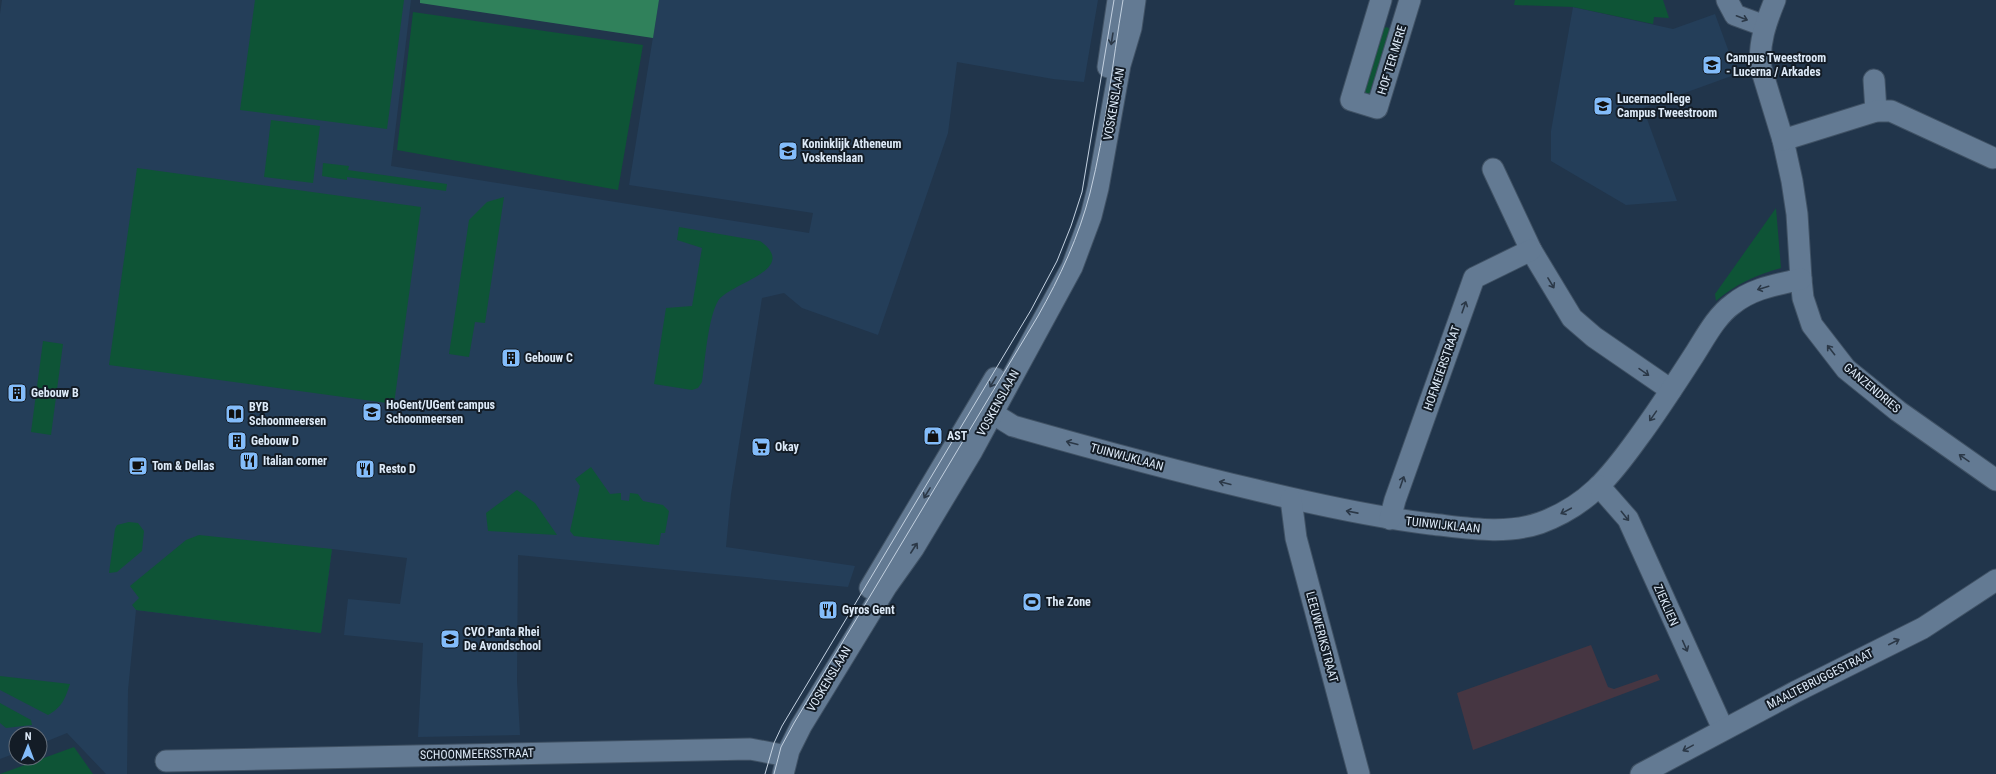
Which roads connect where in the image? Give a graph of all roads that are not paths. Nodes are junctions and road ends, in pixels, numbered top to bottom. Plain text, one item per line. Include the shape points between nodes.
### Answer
1 (1118, 0) edge
2 (1135, 0) edge
3 (1381, 0) edge
4 (1410, 0) edge
5 (1727, 0) edge
6 (1775, 0) edge
7 (1765, 26) junction
8 (1874, 80) dead end
9 (1876, 111) junction
10 (1784, 140) junction
11 (1995, 161) edge
12 (1493, 169) dead end
13 (1531, 250) junction
14 (1800, 279) junction
15 (1671, 390) junction
16 (992, 413) junction
17 (1996, 480) edge
18 (1599, 486) junction
19 (1292, 499) junction
20 (1390, 519) junction
21 (1996, 580) edge
22 (1722, 729) junction
23 (166, 761) dead end
24 (782, 761) edge
25 (770, 774) edge
26 (1360, 774) edge
27 (1641, 774) edge

1 -> 24 street, VOSKENSLAAN via 1088,184 1076,227 1055,275 788,726
2 - 16 street, VOSKENSLAAN via 1120,65 1098,188 1084,238 1072,267
3 - 4 street, HOF TER MERE via 1351,100 1377,108
5 -> 7 street via 1735,15
6 - 7 street, GANZENDRIES
7 - 10 street, GANZENDRIES via 1759,56 1761,68
8 - 9 street
9 - 10 street
9 - 11 street via 1891,111
10 - 14 street, GANZENDRIES via 1796,210
12 - 13 street
13 -> 15 street via 1572,318 1594,337
20 -> 13 street, HOFMEIERSTRAAT via 1474,278
14 -> 15 street, TUINWIJKLAAN via 1759,288 1732,304 1712,327
17 -> 14 street, GANZENDRIES via 1898,411 1846,369 1812,325
15 -> 18 street, TUINWIJKLAAN via 1638,438
19 -> 16 street, TUINWIJKLAAN via 1014,426
24 -> 16 street, VOSKENSLAAN via 804,720 886,587 913,549
18 -> 20 street, TUINWIJKLAAN via 1586,499 1564,512 1538,523 1510,529 1477,530
18 -> 22 street, ZIEKLIEN via 1628,519
20 -> 19 street, TUINWIJKLAAN
19 - 26 street, LEEUWERIKSTRAAT via 1296,538
22 -> 21 street, MAALTEBRUGGESTRAAT via 1923,628
22 -> 27 street, MAALTEBRUGGESTRAAT
23 - 24 street, SCHOONMEERSSTRAAT via 750,749
24 - 25 street, VOSKENSLAAN

